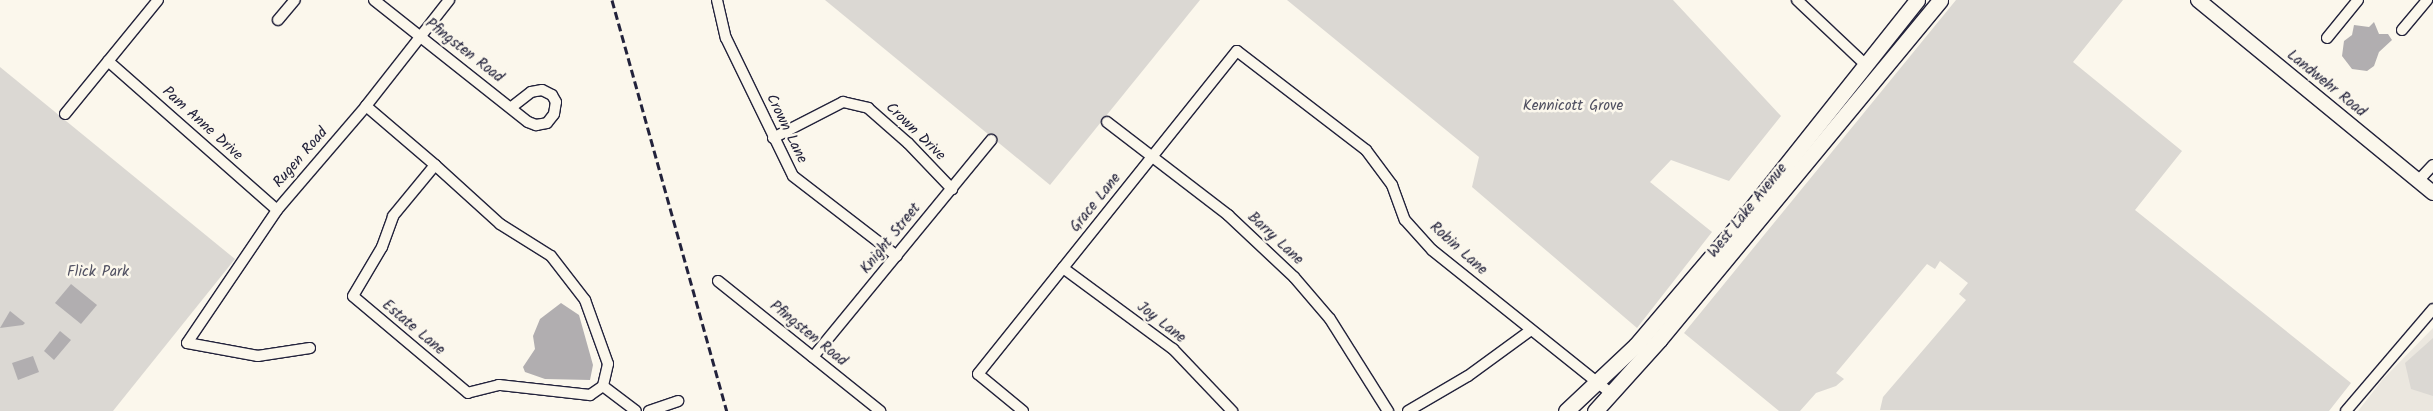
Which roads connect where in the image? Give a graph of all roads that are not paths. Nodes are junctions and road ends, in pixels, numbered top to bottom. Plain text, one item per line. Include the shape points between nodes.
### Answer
1 (158, 0) edge
2 (295, 0) edge
3 (374, 0) edge
4 (448, 0) edge
5 (717, 0) edge
6 (1797, 0) edge
7 (1917, 0) edge
8 (1940, 0) edge
9 (2198, 0) edge
10 (2358, 0) edge
11 (2427, 0) edge
12 (278, 20) dead end
13 (2402, 30) dead end
14 (420, 36) junction
15 (2327, 38) dead end
16 (1237, 51) joint
17 (108, 61) junction
18 (1866, 65) junction
19 (366, 106) junction
20 (512, 107) dead end
21 (65, 114) dead end
22 (1107, 122) dead end
23 (773, 138) junction
24 (991, 140) dead end
25 (1152, 156) junction
26 (435, 165) junction
27 (2433, 165) edge
28 (2418, 181) junction
29 (952, 189) junction
30 (2433, 193) edge
31 (276, 210) junction
32 (897, 256) junction
33 (1063, 268) junction
34 (718, 281) dead end
35 (2433, 309) edge
36 (1531, 330) junction
37 (310, 348) dead end
38 (813, 357) junction
39 (1598, 383) junction
40 (604, 386) junction
41 (1612, 394) junction
42 (678, 401) dead end
43 (636, 411) edge
44 (649, 411) edge
45 (880, 411) edge
46 (1023, 411) edge
47 (1232, 411) edge
48 (1388, 411) edge
49 (1408, 411) edge
50 (1566, 411) edge
51 (1595, 411) edge
52 (2346, 411) edge

1 - 17 street
2 - 12 street
3 - 14 street, Pfingsten Road
4 - 14 street, Rugen Road
5 - 23 street, Crown Lane via 726,38
6 - 18 street
7 - 18 main road, West Lake Avenue
8 - 41 main road, West Lake Avenue
9 - 28 main road, Landwehr Road
10 - 15 street
11 - 13 street
14 - 19 street, Rugen Road
14 - 20 street, Pfingsten Road
16 - 25 street, Grace Lane
16 - 36 street, Robin Lane via 1366,150 1392,185 1405,220 1432,250
17 - 21 street
17 - 31 street, Pam Anne Drive
18 - 39 main road, West Lake Avenue via 1636,345
19 - 26 street
19 - 31 street, Rugen Road
22 - 25 street, Barry Lane
23 - 29 street, Crown Drive via 843,102 868,108 908,143
23 - 32 street, Crown Lane via 793,176
24 - 29 street, Knight Street
25 - 33 street, Grace Lane
25 - 48 street, Barry Lane via 1228,215 1294,276 1330,319
26 - 40 street via 500,224 551,256 585,300 608,364
26 - 40 street, Estate Lane via 393,216 382,248 353,296 468,393 499,386 590,395
27 - 28 street
28 - 30 main road, Landwehr Road
29 - 32 street, Knight Street
31 - 37 street, Rugen Road via 186,343 258,356
32 - 38 street, Knight Street
33 - 46 street, Grace Lane via 978,374
33 - 47 street, Joy Lane via 1172,349
34 - 38 street, Pfingsten Road
35 - 52 street
36 - 39 street, Robin Lane
36 - 49 street via 1468,376
38 - 45 street, Pfingsten Road
39 - 41 street, Robin Lane
39 - 50 main road, West Lake Avenue
40 - 43 street
41 - 51 main road, West Lake Avenue
42 - 44 street

